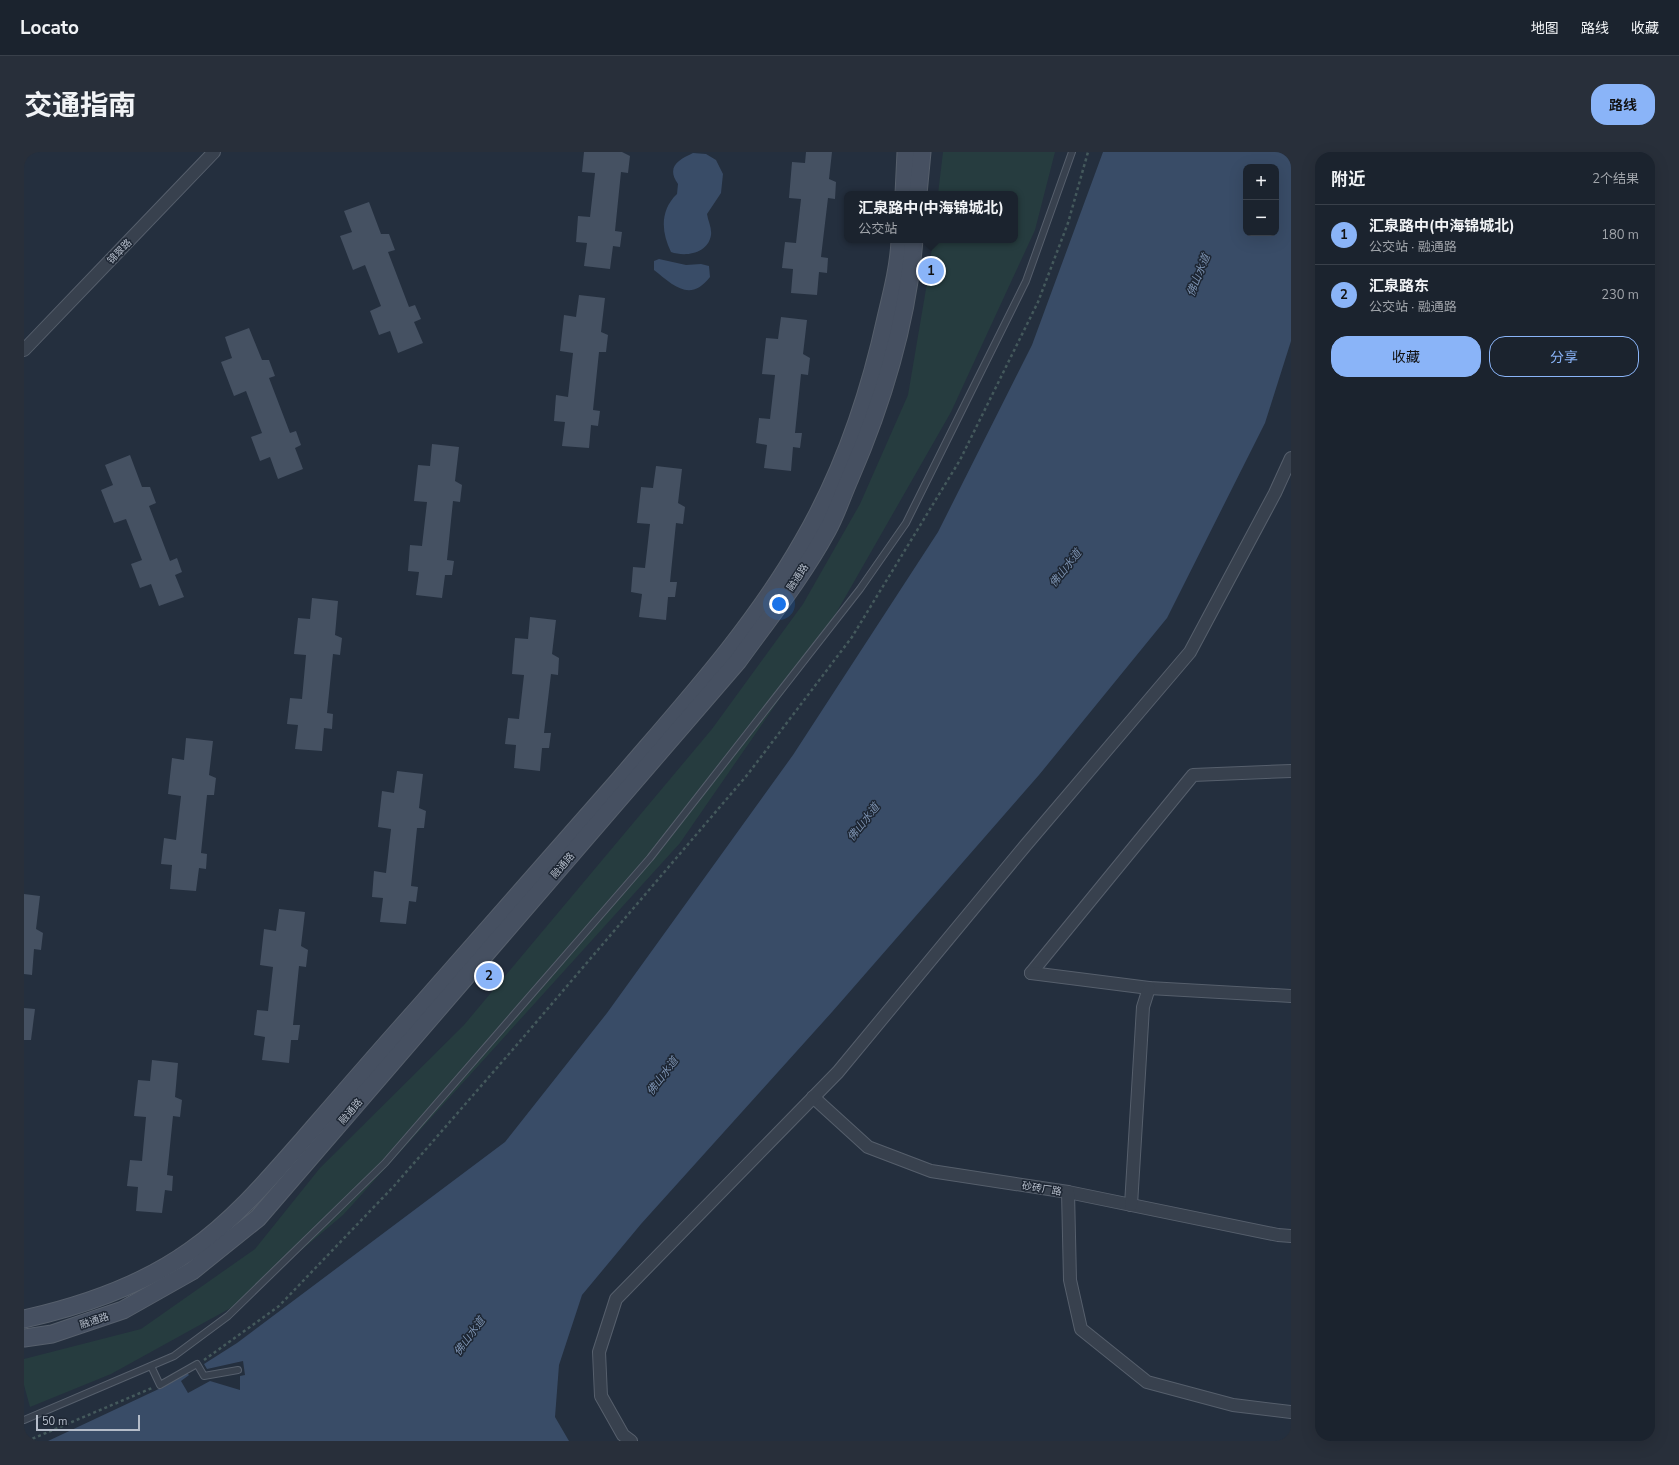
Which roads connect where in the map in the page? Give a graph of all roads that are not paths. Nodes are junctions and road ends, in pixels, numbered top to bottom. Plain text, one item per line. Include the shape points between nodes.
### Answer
1 (214, 152) edge
2 (906, 152) edge
3 (922, 152) edge
4 (1072, 152) edge
5 (904, 191) edge
6 (918, 191) edge
7 (900, 243) edge
8 (914, 243) edge
9 (24, 350) edge
10 (1291, 459) edge
11 (1291, 771) edge
12 (1149, 988) junction
13 (1291, 996) edge
14 (813, 1097) junction
15 (1068, 1192) junction
16 (1131, 1205) junction
17 (1291, 1236) edge
18 (24, 1319) edge
19 (24, 1338) edge
20 (151, 1366) junction
21 (238, 1370) dead end
22 (1291, 1412) edge
23 (24, 1420) edge
24 (631, 1441) edge

1 - 9 street, 锦翠路
2 - 5 main road
3 - 6 main road
4 - 20 lane via 1026,281 906,523 860,589 650,858 385,1163 228,1316 174,1356
7 - 18 main road, 融通路 via 879,351 868,390 838,472 796,554 728,653 253,1198 190,1252 156,1273 94,1300 54,1313
8 - 19 main road, 融通路 via 912,269 901,330 884,390 858,460 828,530 795,583 738,660 258,1218 192,1271 123,1310 52,1334
10 - 14 street via 1190,652 838,1072
11 - 12 street via 1193,775 1031,973
12 - 13 street
12 - 16 street via 1143,1007
14 - 15 street, 砂砖厂路 via 868,1147 931,1171
14 - 24 street via 616,1299 599,1352 601,1396 622,1436
15 - 16 street, 砂砖厂路
15 - 22 street via 1070,1280 1081,1329 1147,1382 1233,1405
16 - 17 street, 砂砖厂路
20 - 21 lane via 160,1385 197,1364 204,1376
20 - 23 lane

